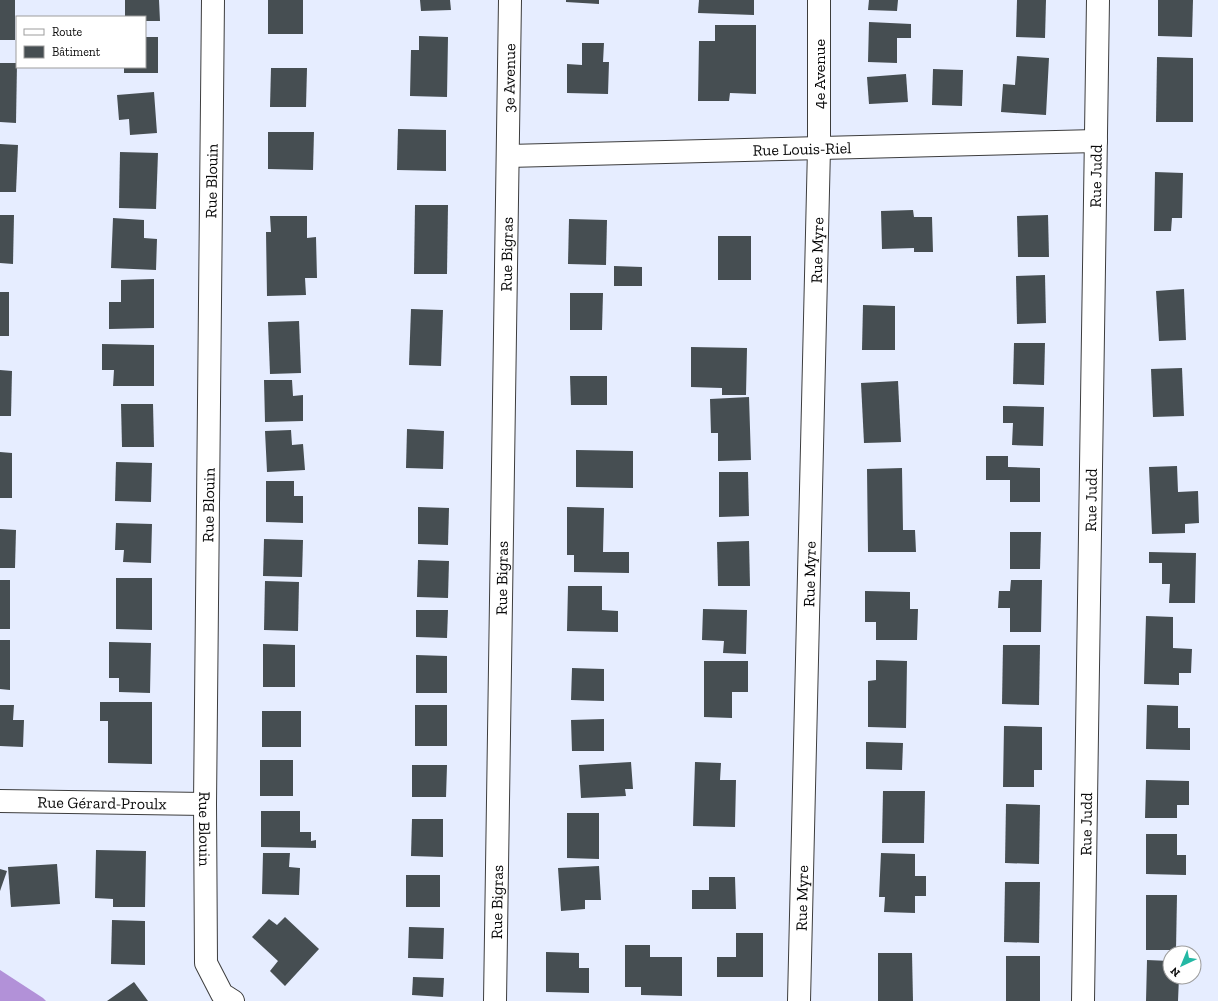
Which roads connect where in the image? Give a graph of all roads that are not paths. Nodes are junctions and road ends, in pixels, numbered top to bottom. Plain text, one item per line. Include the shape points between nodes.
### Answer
1 (213, 0) edge
2 (510, 0) edge
3 (819, 0) edge
4 (1098, 0) edge
5 (1096, 141) junction
6 (819, 148) junction
7 (508, 156) junction
8 (0, 800) edge
9 (205, 804) junction
10 (232, 1001) edge
11 (495, 1001) edge
12 (800, 1001) edge
13 (1083, 1001) edge

1 - 9 street, Rue Blouin
2 - 7 street, 3e Avenue
3 - 6 street, 4e Avenue
4 - 5 street, Rue Judd
5 - 6 street, Rue Louis-Riel
5 - 13 street, Rue Judd
6 - 7 street, Rue Louis-Riel
6 - 12 street, Rue Myre
7 - 11 street, Rue Bigras
8 - 9 street, Rue Gérard-Proulx
9 - 10 street, Rue Blouin via 206,963 222,994

